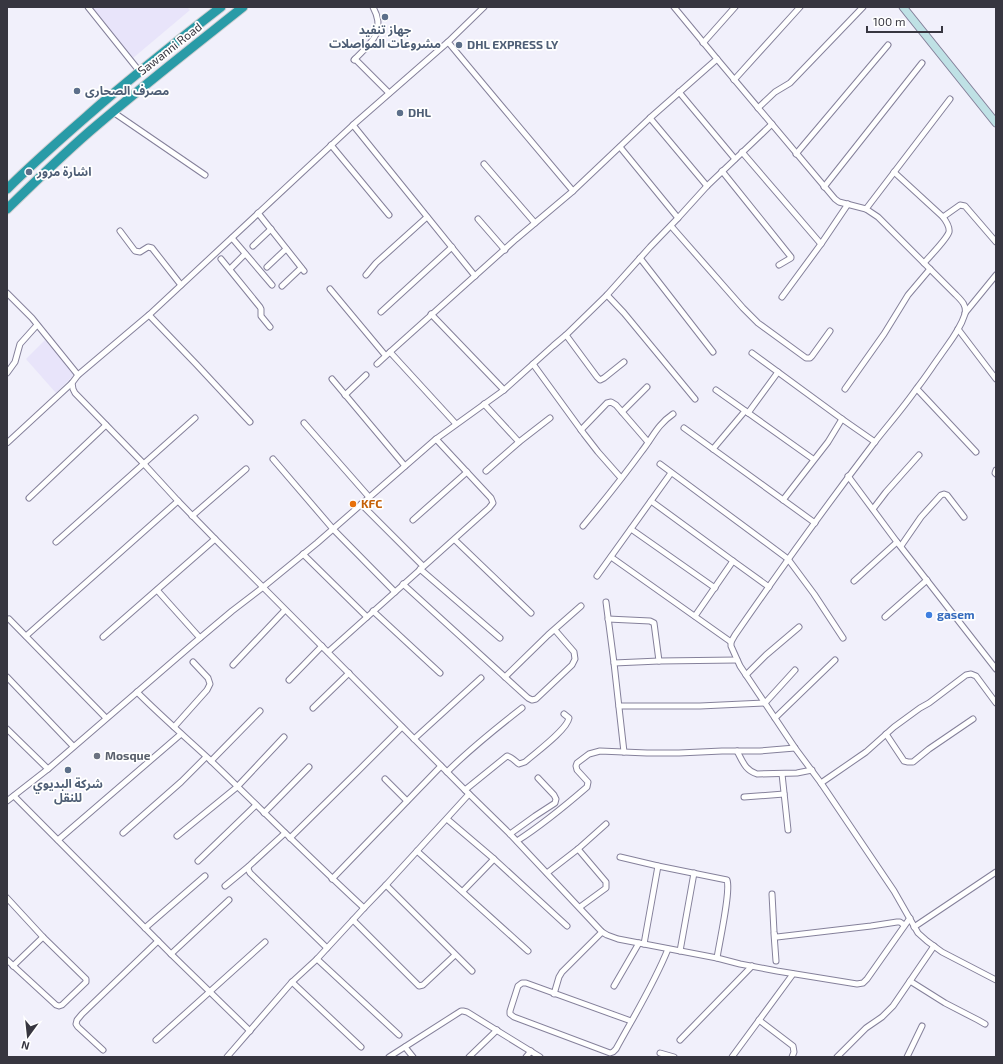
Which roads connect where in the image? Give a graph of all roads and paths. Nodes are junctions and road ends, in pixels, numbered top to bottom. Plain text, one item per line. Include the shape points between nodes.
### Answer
1 (88, 7) edge
2 (221, 7) edge
3 (243, 7) edge
4 (373, 7) edge
5 (484, 7) edge
6 (674, 7) edge
7 (736, 7) edge
8 (800, 7) edge
9 (863, 7) edge
10 (904, 7) edge
11 (448, 42) junction
12 (703, 43) junction
13 (888, 45) dead end
14 (717, 59) junction
15 (922, 63) dead end
16 (140, 72) junction
17 (734, 80) junction
18 (679, 92) junction
19 (389, 93) junction
20 (950, 99) dead end
21 (758, 108) junction
22 (113, 112) junction
23 (650, 118) junction
24 (772, 124) junction
25 (996, 124) edge
26 (353, 126) junction
27 (331, 145) junction
28 (620, 147) junction
29 (742, 152) junction
30 (796, 154) junction
31 (735, 159) junction
32 (484, 164) dead end
33 (29, 168) junction
34 (722, 171) junction
35 (894, 172) junction
36 (206, 175) dead end
37 (40, 176) junction
38 (17, 179) junction
39 (707, 186) junction
40 (824, 187) junction
41 (7, 189) edge
42 (27, 190) junction
43 (573, 191) junction
44 (848, 204) junction
45 (7, 209) edge
46 (866, 209) junction
47 (258, 213) junction
48 (389, 215) dead end
49 (427, 217) junction
50 (943, 217) junction
51 (678, 218) junction
52 (478, 219) dead end
53 (536, 223) junction
54 (671, 226) junction
55 (271, 229) junction
56 (120, 231) dead end
57 (232, 238) junction
58 (996, 242) edge
59 (821, 244) junction
60 (254, 246) dead end
61 (452, 247) junction
62 (286, 249) junction
63 (505, 250) junction
64 (246, 254) junction
65 (640, 258) junction
66 (221, 259) dead end
67 (924, 263) junction
68 (779, 265) dead end
69 (267, 267) dead end
70 (230, 269) junction
71 (930, 269) junction
72 (366, 275) dead end
73 (996, 275) edge
74 (475, 276) junction
75 (182, 285) junction
76 (272, 285) dead end
77 (282, 286) dead end
78 (330, 289) dead end
79 (7, 294) edge
80 (607, 295) junction
81 (782, 297) dead end
82 (381, 312) dead end
83 (965, 313) junction
84 (432, 314) junction
85 (150, 315) junction
86 (38, 325) junction
87 (270, 327) dead end
88 (958, 329) junction
89 (830, 331) dead end
90 (566, 335) junction
91 (713, 352) dead end
92 (752, 353) dead end
93 (388, 354) junction
94 (624, 362) dead end
95 (377, 364) dead end
96 (533, 364) junction
97 (996, 369) edge
98 (778, 372) junction
99 (991, 372) junction
100 (7, 373) edge
101 (366, 375) dead end
102 (78, 376) junction
103 (332, 379) dead end
104 (996, 379) edge
105 (72, 383) junction
106 (647, 387) dead end
107 (844, 388) dead end
108 (917, 389) junction
109 (504, 390) junction
110 (716, 390) dead end
111 (345, 395) junction
112 (695, 399) dead end
113 (484, 404) junction
114 (622, 412) junction
115 (746, 412) junction
116 (673, 414) dead end
117 (195, 418) dead end
118 (550, 418) dead end
119 (842, 419) junction
120 (250, 422) dead end
121 (304, 423) dead end
122 (456, 424) junction
123 (106, 425) junction
124 (684, 428) dead end
125 (581, 430) junction
126 (436, 439) junction
127 (519, 442) junction
128 (648, 442) junction
129 (875, 442) junction
130 (7, 443) edge
131 (713, 450) junction
132 (976, 452) dead end
133 (919, 455) dead end
134 (273, 459) dead end
135 (814, 459) junction
136 (144, 464) junction
137 (660, 464) dead end
138 (405, 466) junction
139 (246, 468) dead end
140 (486, 470) dead end
141 (996, 470) edge
142 (467, 472) junction
143 (672, 473) junction
144 (996, 474) edge
145 (848, 476) junction
146 (621, 478) junction
147 (369, 497) junction
148 (29, 498) dead end
149 (784, 500) junction
150 (178, 501) junction
151 (651, 501) junction
152 (361, 504) junction
153 (873, 509) junction
154 (192, 516) junction
155 (964, 517) dead end
156 (413, 520) dead end
157 (815, 523) junction
158 (583, 526) dead end
159 (333, 529) junction
160 (631, 529) junction
161 (215, 540) junction
162 (455, 540) junction
163 (56, 542) dead end
164 (899, 544) junction
165 (303, 554) junction
166 (611, 557) junction
167 (788, 559) junction
168 (733, 562) junction
169 (422, 568) junction
170 (597, 576) dead end
171 (927, 580) junction
172 (854, 581) dead end
173 (404, 584) junction
174 (769, 587) junction
175 (262, 588) junction
176 (714, 588) junction
177 (157, 590) junction
178 (395, 592) junction
179 (606, 602) dead end
180 (581, 606) dead end
181 (285, 610) junction
182 (373, 611) junction
183 (531, 613) dead end
184 (695, 616) junction
185 (368, 617) junction
186 (885, 617) dead end
187 (9, 619) dead end
188 (608, 619) junction
189 (799, 627) dead end
190 (555, 630) junction
191 (26, 636) junction
192 (103, 637) dead end
193 (200, 638) junction
194 (500, 638) dead end
195 (843, 638) dead end
196 (731, 642) junction
197 (322, 646) junction
198 (328, 652) junction
199 (737, 660) junction
200 (836, 660) dead end
201 (659, 661) junction
202 (194, 662) dead end
203 (614, 663) junction
204 (233, 666) dead end
205 (996, 669) edge
206 (795, 670) dead end
207 (349, 673) junction
208 (440, 673) dead end
209 (746, 675) junction
210 (7, 677) edge
211 (504, 677) junction
212 (481, 678) dead end
213 (288, 680) dead end
214 (137, 692) junction
215 (765, 703) junction
216 (996, 703) edge
217 (619, 706) junction
218 (313, 708) dead end
219 (522, 708) dead end
220 (260, 711) dead end
221 (564, 714) dead end
222 (106, 718) junction
223 (776, 718) junction
224 (973, 719) dead end
225 (402, 726) junction
226 (174, 727) junction
227 (7, 729) edge
228 (181, 734) junction
229 (886, 734) junction
230 (284, 737) dead end
231 (414, 739) junction
232 (73, 746) junction
233 (795, 748) junction
234 (737, 751) junction
235 (624, 752) junction
236 (206, 757) junction
237 (211, 761) junction
238 (441, 766) junction
239 (309, 767) dead end
240 (48, 769) junction
241 (812, 770) junction
242 (447, 772) junction
243 (782, 774) junction
244 (538, 778) dead end
245 (385, 779) dead end
246 (821, 783) junction
247 (237, 787) junction
248 (467, 792) junction
249 (784, 794) junction
250 (14, 796) junction
251 (744, 797) dead end
252 (7, 801) edge
253 (406, 802) junction
254 (256, 805) junction
255 (264, 813) junction
256 (447, 818) junction
257 (606, 824) dead end
258 (788, 830) dead end
259 (284, 832) junction
260 (123, 833) dead end
261 (510, 834) junction
262 (176, 836) dead end
263 (290, 838) junction
264 (58, 840) junction
265 (517, 841) junction
266 (578, 849) junction
267 (417, 851) junction
268 (620, 857) dead end
269 (494, 859) junction
270 (198, 861) dead end
271 (249, 866) junction
272 (658, 866) junction
273 (996, 872) edge
274 (547, 873) junction
275 (694, 873) junction
276 (205, 876) dead end
277 (332, 879) junction
278 (386, 885) junction
279 (226, 886) dead end
280 (463, 891) junction
281 (772, 894) dead end
282 (7, 898) edge
283 (229, 900) dead end
284 (580, 907) junction
285 (364, 908) junction
286 (910, 918) junction
287 (353, 920) junction
288 (904, 925) junction
289 (567, 926) dead end
290 (914, 927) junction
291 (145, 928) junction
292 (602, 932) junction
293 (774, 932) junction
294 (43, 937) junction
295 (158, 941) junction
296 (265, 942) dead end
297 (642, 944) junction
298 (934, 946) junction
299 (327, 948) junction
300 (668, 950) junction
301 (528, 951) dead end
302 (680, 951) junction
303 (171, 954) junction
304 (455, 955) junction
305 (716, 958) junction
306 (317, 959) junction
307 (7, 960) edge
308 (776, 961) dead end
309 (13, 966) junction
310 (752, 966) junction
311 (472, 971) dead end
312 (793, 974) junction
313 (996, 980) edge
314 (910, 981) junction
315 (292, 982) junction
316 (614, 986) dead end
317 (210, 992) junction
318 (554, 994) junction
319 (759, 1020) junction
320 (631, 1021) junction
321 (985, 1024) dead end
322 (922, 1026) dead end
323 (497, 1030) junction
324 (250, 1031) junction
325 (399, 1035) dead end
326 (156, 1040) dead end
327 (680, 1040) dead end
328 (361, 1047) dead end
329 (405, 1047) junction
330 (103, 1050) dead end
331 (532, 1052) junction
332 (660, 1053) dead end
333 (227, 1057) edge
334 (389, 1057) edge
335 (413, 1057) edge
336 (469, 1057) edge
337 (526, 1057) edge
338 (540, 1057) edge
339 (674, 1057) edge
340 (732, 1057) edge
341 (792, 1057) edge
342 (837, 1057) edge
343 (907, 1057) edge

1 - 16 street
2 - 16 highway, Sawanni Road
3 - 22 highway, Sawanni Road
4 - 19 street via 378,32 354,59
5 - 11 street
6 - 12 street
7 - 12 street
8 - 17 street
9 - 21 street via 790,83 775,92
10 - 25 street
11 - 19 street
11 - 43 street
12 - 14 street
13 - 30 street
14 - 17 street
14 - 18 street
15 - 40 street
16 - 33 highway, Sawanni Road
17 - 21 street
18 - 23 street
18 - 31 street
19 - 26 street
20 - 35 street
21 - 24 street
22 - 36 street
22 - 37 highway, Sawanni Road
23 - 28 street
23 - 39 street
24 - 29 street
24 - 30 street
26 - 27 street
26 - 49 street
27 - 47 street
27 - 48 street
28 - 43 street
28 - 51 street
29 - 31 street
29 - 59 street
30 - 40 street
31 - 34 street
32 - 53 street
33 - 37 highway via 33,174
33 - 38 highway, Sawanni Road
34 - 39 street
34 - 68 street via 791,257
35 - 46 street
35 - 50 street
37 - 42 highway, Sawanni Road
38 - 41 highway, Sawanni Road
38 - 42 highway via 25,182
39 - 51 street
40 - 44 street via 839,202
42 - 45 highway, Sawanni Road
43 - 53 street
44 - 46 street
44 - 59 street
46 - 67 street via 878,217
47 - 55 street
47 - 57 street
49 - 61 street
49 - 72 street
50 - 58 street via 960,205 965,206
50 - 67 street via 949,226 949,232
51 - 54 street
52 - 63 street
53 - 63 street
54 - 65 street
54 - 89 street via 758,323 806,358 812,356
55 - 60 street
55 - 62 street
56 - 75 street via 135,251 152,248
57 - 64 street
57 - 75 street
59 - 81 street
61 - 74 street
61 - 82 street
62 - 69 street
62 - 77 street via 302,270
63 - 74 street
64 - 70 street
64 - 76 street
65 - 80 street
65 - 91 street
66 - 70 street
67 - 71 street
70 - 87 street via 260,307 261,316
71 - 83 street via 964,303
71 - 107 street via 908,295 884,334
73 - 83 street
74 - 84 street
75 - 85 street
78 - 93 street
79 - 86 street
80 - 90 street
80 - 112 street
83 - 88 street
84 - 93 street
84 - 109 street
85 - 102 street
85 - 120 street
86 - 100 street via 20,344
86 - 102 street
88 - 99 street
88 - 108 street
90 - 94 street via 600,380
90 - 96 street
92 - 98 street
93 - 95 street
93 - 122 street
96 - 109 street
96 - 125 street
97 - 99 street
98 - 115 street
98 - 119 street
99 - 104 street
101 - 111 street
102 - 105 street
103 - 111 street
105 - 123 street via 75,393
105 - 130 street
106 - 114 street
108 - 129 street
108 - 132 street
109 - 113 street
110 - 115 street
111 - 138 street
113 - 122 street
113 - 127 street
114 - 125 street via 611,402 607,403
114 - 128 street
115 - 131 street
115 - 135 street
116 - 128 street via 658,426
117 - 136 street
118 - 127 street
119 - 129 street
119 - 135 street
121 - 147 street
122 - 126 street
123 - 136 street
123 - 148 street
124 - 131 street
125 - 146 street
126 - 138 street
126 - 142 street
127 - 140 street
128 - 146 street
129 - 145 street
131 - 149 street
133 - 153 street
134 - 159 street
135 - 149 street
136 - 150 street
136 - 163 street
137 - 143 street
138 - 147 street
139 - 154 street
141 - 144 street
142 - 156 street
142 - 162 street via 493,503
143 - 151 street
143 - 167 street
145 - 153 street
145 - 157 street
146 - 158 street
147 - 152 street
149 - 157 street
150 - 154 street
150 - 191 street
151 - 160 street
151 - 168 street
152 - 159 street
152 - 169 street
153 - 164 street
154 - 161 street
155 - 164 street via 947,495 941,495
157 - 167 street
159 - 165 street
159 - 178 street
160 - 166 street
160 - 176 street
161 - 175 street
161 - 177 street
162 - 169 street
162 - 183 street
164 - 171 street
164 - 172 street
165 - 175 street
165 - 185 street
166 - 170 street
166 - 184 street
167 - 174 street
167 - 195 street
168 - 174 street
168 - 176 street
169 - 173 street
169 - 194 street
171 - 186 street
171 - 205 street
173 - 178 street
173 - 211 street
174 - 196 street
175 - 181 street
175 - 193 street
176 - 184 street
177 - 192 street
177 - 193 street
178 - 182 street
179 - 188 street
180 - 190 street
181 - 197 street
181 - 204 street
182 - 185 street
182 - 208 street
184 - 196 street
185 - 198 street
187 - 191 street
188 - 201 street via 654,623
188 - 203 street
189 - 209 street
190 - 211 street
190 - 211 street via 574,652 575,659 572,665 536,699 528,698
191 - 222 street
193 - 214 street
196 - 199 street
197 - 198 street
197 - 213 street
198 - 207 street
199 - 201 street
199 - 209 street
200 - 223 street
201 - 203 street
202 - 226 street via 210,684
203 - 217 street
206 - 215 street
207 - 218 street
207 - 225 street
209 - 215 street
210 - 232 street
212 - 231 street
214 - 222 street
214 - 226 street
215 - 217 street
215 - 223 street
216 - 229 street via 976,676 966,675
217 - 235 street
219 - 242 street via 474,746
220 - 237 street
221 - 248 street via 569,718 568,723 525,762 519,764 507,756
222 - 232 street
223 - 233 street
224 - 229 street via 913,762 904,761
225 - 231 street
225 - 263 street
226 - 228 street
227 - 240 street
228 - 236 street
228 - 264 street
229 - 246 street via 866,752
230 - 247 street
231 - 238 street
232 - 240 street
233 - 234 street
233 - 241 street
234 - 235 street
234 - 243 street via 746,768 753,772
235 - 265 street via 600,751 589,754 577,763 577,770 588,782 587,787 532,832
236 - 237 street
236 - 260 street
237 - 247 street
238 - 242 street
238 - 253 street
239 - 255 street
240 - 250 street
241 - 243 street
241 - 246 street
242 - 248 street
243 - 249 street
244 - 261 street via 554,795 555,803
245 - 253 street
246 - 286 street
247 - 254 street
247 - 262 street
248 - 256 street
248 - 261 street
249 - 251 street
249 - 258 street
250 - 252 street
250 - 264 street
253 - 277 street
254 - 255 street
254 - 270 street
255 - 259 street
256 - 267 street
256 - 269 street
257 - 266 street
259 - 263 street
259 - 271 street
261 - 265 street
263 - 277 street
264 - 291 street
265 - 274 street
266 - 274 street
266 - 284 street via 606,882 606,888
267 - 278 street
267 - 280 street
268 - 272 street
269 - 280 street
269 - 289 street
271 - 279 street
271 - 299 street via 250,873
272 - 275 street
272 - 297 street
273 - 290 street
274 - 284 street
275 - 302 street
275 - 305 street via 725,879 728,883
276 - 291 street
277 - 285 street
278 - 285 street
278 - 304 street
280 - 301 street
281 - 293 street
282 - 294 street
283 - 303 street
284 - 292 street
285 - 287 street
286 - 288 street
286 - 290 street
287 - 299 street
287 - 304 street via 419,986
288 - 293 street via 897,922 780,937 775,936
288 - 312 street via 863,983
290 - 298 street
291 - 295 street
292 - 297 street via 618,939
292 - 318 street via 562,972
293 - 308 street
294 - 309 street
294 - 309 street via 86,979 62,1006 56,1005
295 - 303 street
295 - 330 street via 77,1020 78,1027
296 - 317 street
297 - 300 street
297 - 316 street
298 - 313 street
298 - 314 street
299 - 306 street
300 - 302 street
300 - 320 street
302 - 305 street
303 - 317 street
304 - 311 street
305 - 310 street
306 - 315 street
306 - 325 street
307 - 309 street
310 - 312 street
310 - 327 street
312 - 319 street
314 - 321 street
314 - 342 street via 893,1006
315 - 324 street
315 - 328 street
317 - 324 street
317 - 326 street
318 - 320 street
318 - 320 street via 522,983 518,986 510,1014 610,1053 616,1049
319 - 340 street
319 - 341 street via 793,1046
322 - 343 street
323 - 329 street via 461,1011
323 - 331 street
323 - 336 street
324 - 333 street
329 - 334 street
329 - 335 street
331 - 337 street
331 - 338 street
332 - 339 street

